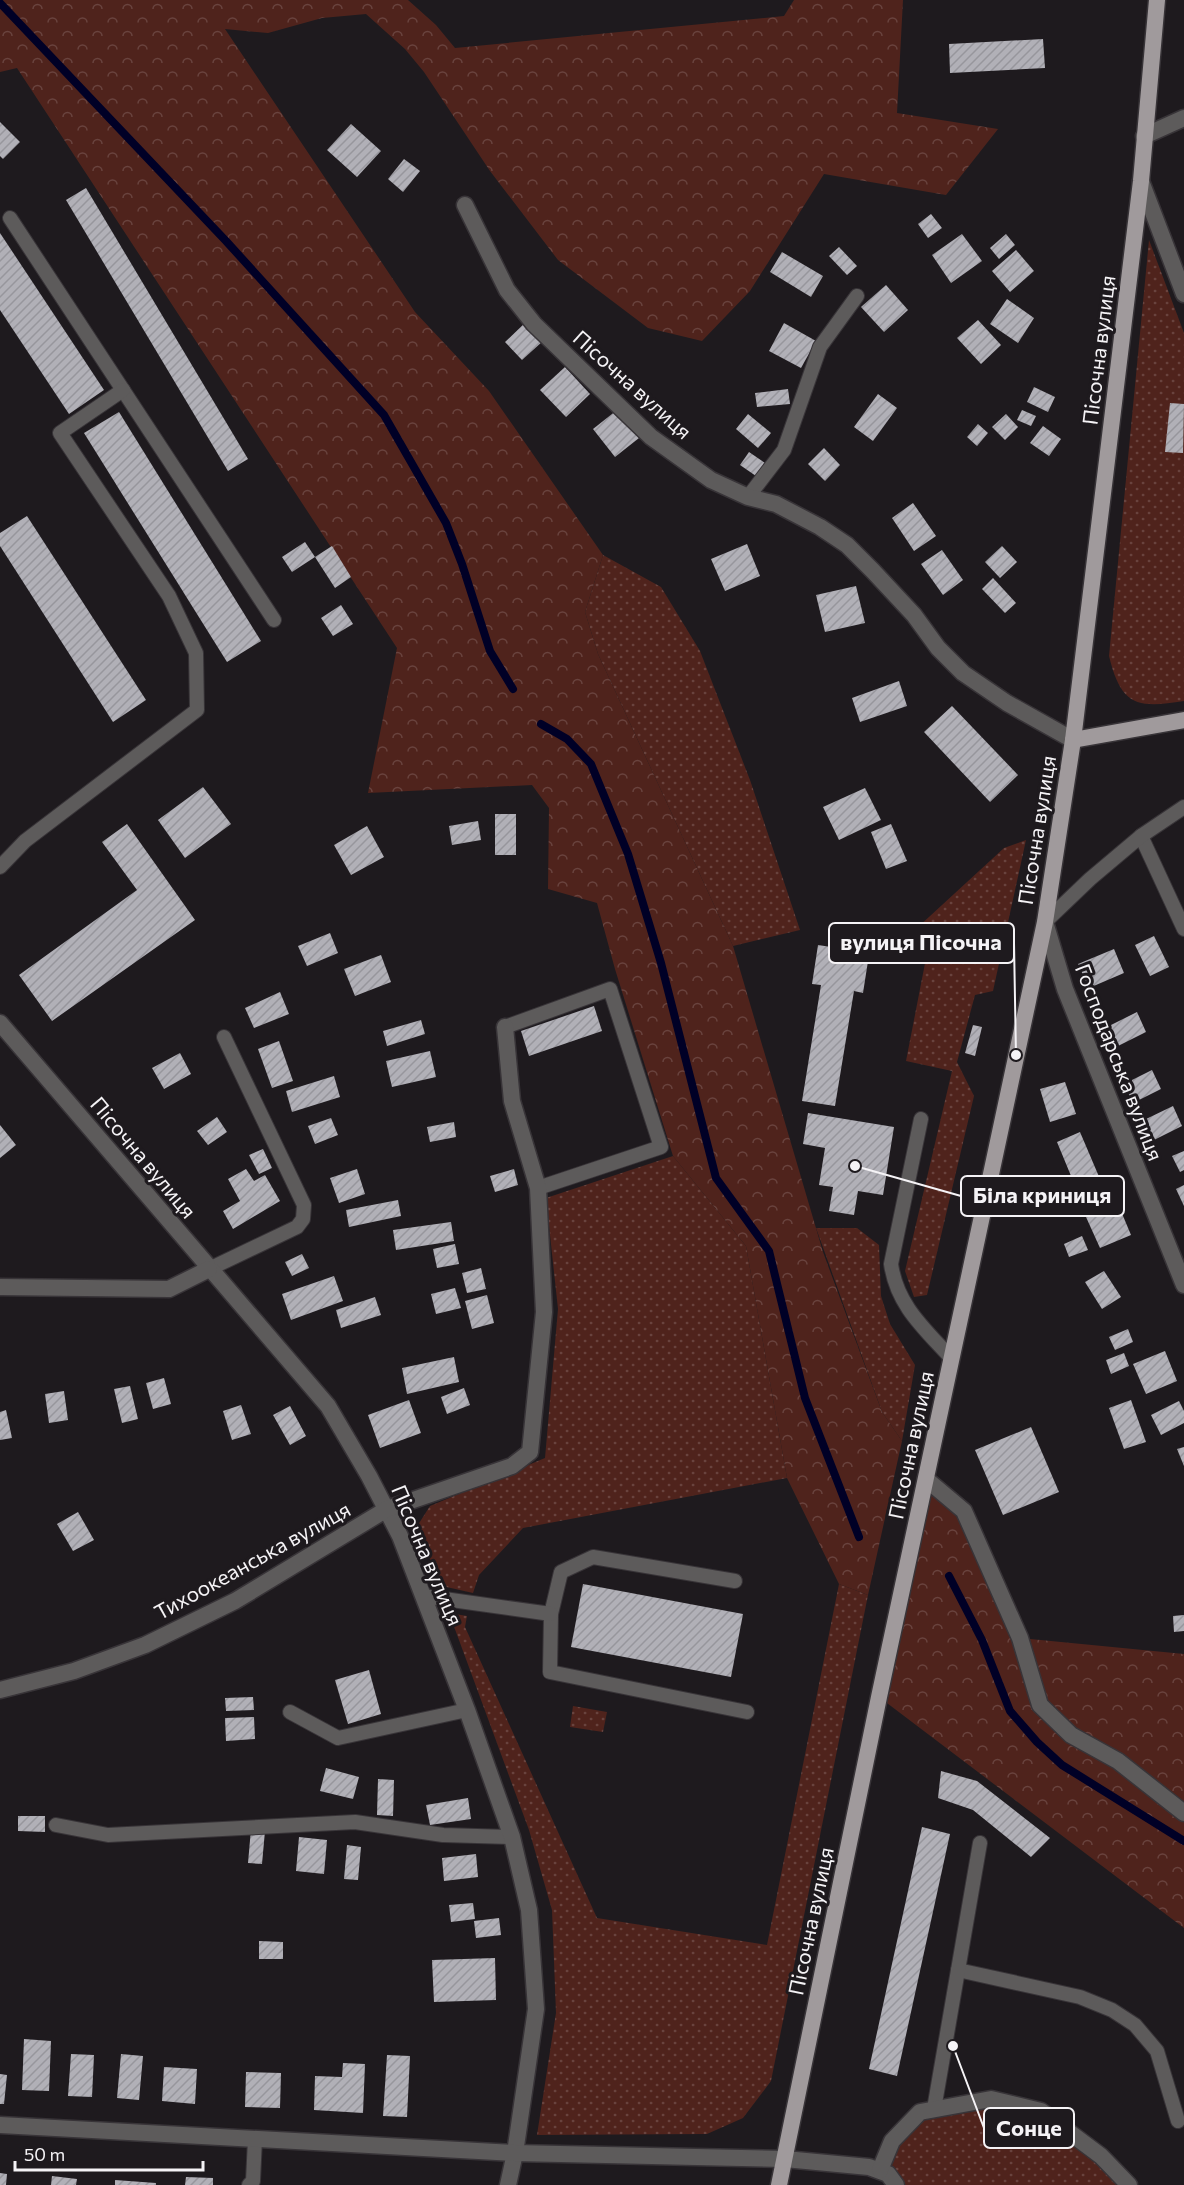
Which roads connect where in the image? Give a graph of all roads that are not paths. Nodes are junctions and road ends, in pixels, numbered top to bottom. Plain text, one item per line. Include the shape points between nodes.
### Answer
1 (1157, 0) edge
2 (1184, 118) edge
3 (1144, 136) junction
4 (1141, 182) junction
5 (465, 205) dead end
6 (10, 218) dead end
7 (1184, 294) edge
8 (857, 296) dead end
9 (123, 390) junction
10 (748, 497) junction
11 (274, 620) dead end
12 (1184, 720) edge
13 (1073, 740) junction
14 (1184, 807) edge
15 (1141, 836) junction
16 (0, 867) edge
17 (1045, 922) junction
18 (1184, 929) edge
19 (0, 1023) edge
20 (505, 1027) joint
21 (224, 1037) dead end
22 (921, 1119) dead end
23 (538, 1188) junction
24 (209, 1269) junction
25 (1184, 1285) edge
26 (0, 1287) edge
27 (952, 1359) junction
28 (926, 1479) junction
29 (387, 1509) junction
30 (735, 1581) dead end
31 (423, 1596) junction
32 (551, 1614) junction
33 (0, 1690) edge
34 (467, 1710) junction
35 (290, 1712) dead end
36 (747, 1712) dead end
37 (1184, 1813) edge
38 (56, 1825) dead end
39 (512, 1837) junction
40 (980, 1843) dead end
41 (958, 1970) junction
42 (934, 2109) junction
43 (1178, 2121) dead end
44 (0, 2124) edge
45 (255, 2139) junction
46 (515, 2153) junction
47 (785, 2159) junction
48 (880, 2170) junction
49 (249, 2185) edge
50 (508, 2185) edge
51 (779, 2185) edge
52 (897, 2185) edge
53 (1130, 2185) edge

1 - 3 main road, Пісочна вулиця
2 - 3 street
3 - 4 main road, Пісочна вулиця
4 - 7 street
4 - 13 main road, Пісочна вулиця
5 - 10 street, Пісочна вулиця via 507,290 534,324 651,437 711,480
6 - 9 lane
8 - 10 lane via 820,347 784,450
9 - 11 lane
9 - 16 lane via 60,433 169,596 196,653 197,710 25,841
10 - 13 street, Пісочна вулиця via 776,504 847,545 963,673
12 - 13 main road
13 - 17 main road, Пісочна вулиця
14 - 15 lane
15 - 17 lane
15 - 18 lane
17 - 25 street, Господарська вулиця via 1065,989
17 - 27 main road, Пісочна вулиця
19 - 24 street, Пісочна вулиця
20 - 23 street, Тихоокеанська вулиця via 512,1101
20 - 23 lane via 610,989 662,1148
21 - 24 lane via 304,1206 303,1219 297,1227
22 - 27 lane via 891,1264 898,1294
23 - 29 street, Тихоокеанська вулиця via 544,1312 530,1452 512,1466
24 - 26 street via 169,1289
24 - 29 street, Пісочна вулиця via 328,1406
27 - 28 main road, Пісочна вулиця
28 - 37 street via 964,1511 1020,1638 1040,1705 1071,1735 1118,1761
28 - 47 main road, Пісочна вулиця
29 - 31 street, Пісочна вулиця
29 - 33 street, Тихоокеанська вулиця via 235,1601 146,1646 74,1671
30 - 32 lane via 593,1557 561,1572
31 - 32 lane
31 - 34 street, Пісочна вулиця
32 - 36 lane via 550,1672
34 - 35 lane via 338,1738
34 - 39 street, Пісочна вулиця
38 - 39 lane via 108,1835 355,1822 442,1835
39 - 46 street, Пісочна вулиця via 529,1910 536,2009
40 - 41 lane
41 - 42 lane
41 - 43 lane via 1080,1997 1135,2025 1157,2051
42 - 48 street via 920,2112 892,2141
42 - 53 street via 991,2098 1041,2111 1101,2156
44 - 45 street
45 - 46 street
45 - 49 lane via 254,2181
46 - 47 street
46 - 50 street, Пісочна вулиця
47 - 48 street
47 - 51 main road, Пісочна вулиця
48 - 52 street

